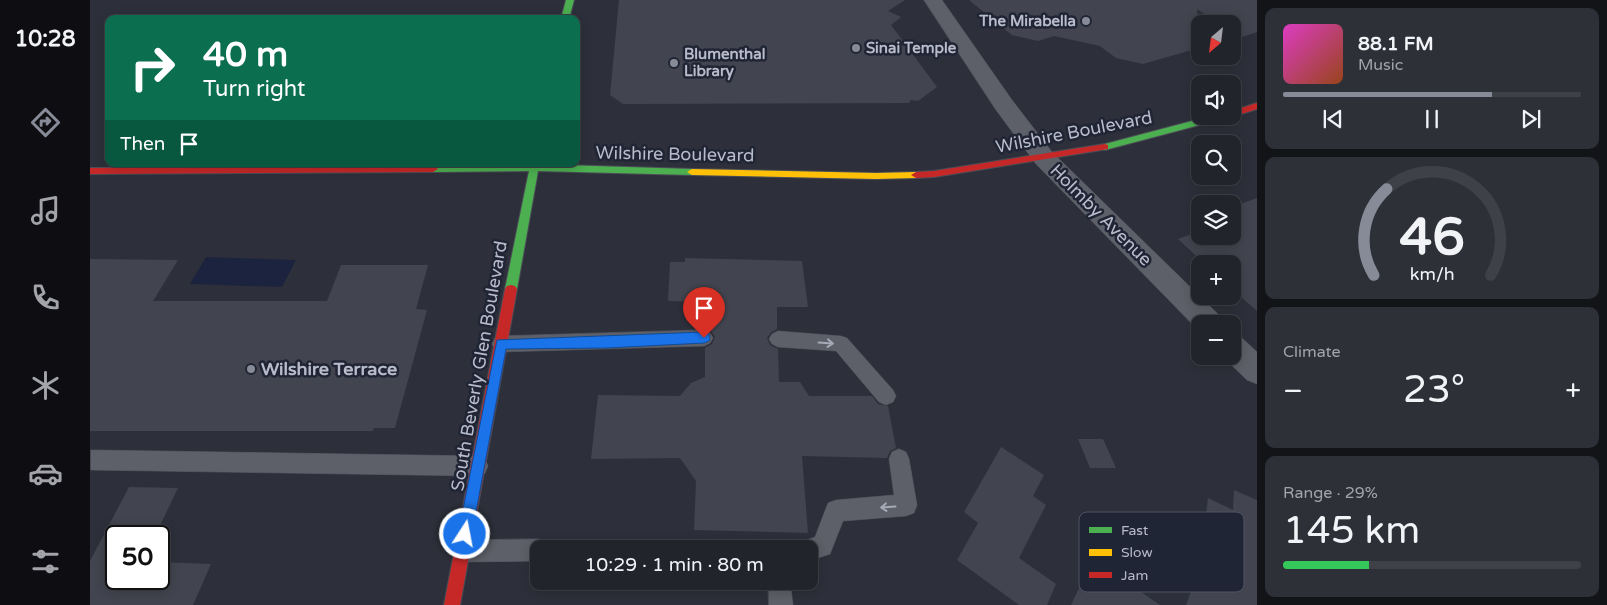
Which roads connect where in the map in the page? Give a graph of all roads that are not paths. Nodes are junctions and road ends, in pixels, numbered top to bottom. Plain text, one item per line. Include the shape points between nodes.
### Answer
1 (570, 0) edge
2 (933, 0) edge
3 (566, 15) edge
4 (1257, 106) edge
5 (1241, 111) edge
6 (1191, 125) edge
7 (1044, 158) junction
8 (446, 167) edge
9 (535, 167) edge
10 (569, 167) edge
11 (90, 171) edge
12 (1201, 315) edge
13 (704, 338) dead end
14 (778, 340) dead end
15 (501, 344) junction
16 (1241, 356) edge
17 (1257, 371) edge
18 (886, 396) dead end
19 (899, 459) dead end
20 (91, 460) edge
21 (478, 466) junction
22 (818, 547) edge
23 (530, 550) edge
24 (462, 552) junction
25 (779, 590) edge
26 (452, 605) edge
27 (780, 605) edge

1 - 3 main road
2 - 7 street, Holmby Avenue
4 - 5 main road
6 - 7 main road, Wilshire Boulevard via 1106,147
7 - 10 main road, Wilshire Boulevard via 934,174 876,176
7 - 12 street, Holmby Avenue
8 - 11 main road, Wilshire Boulevard
9 - 15 main road, South Beverly Glen Boulevard
13 - 15 lane
14 -> 18 lane via 841,344
15 - 21 main road, South Beverly Glen Boulevard
16 - 17 street
19 -> 22 lane via 906,505 836,511 822,546
20 - 21 lane
21 - 24 main road, South Beverly Glen Boulevard
23 - 24 lane
24 - 26 main road, South Beverly Glen Boulevard
25 - 27 lane

